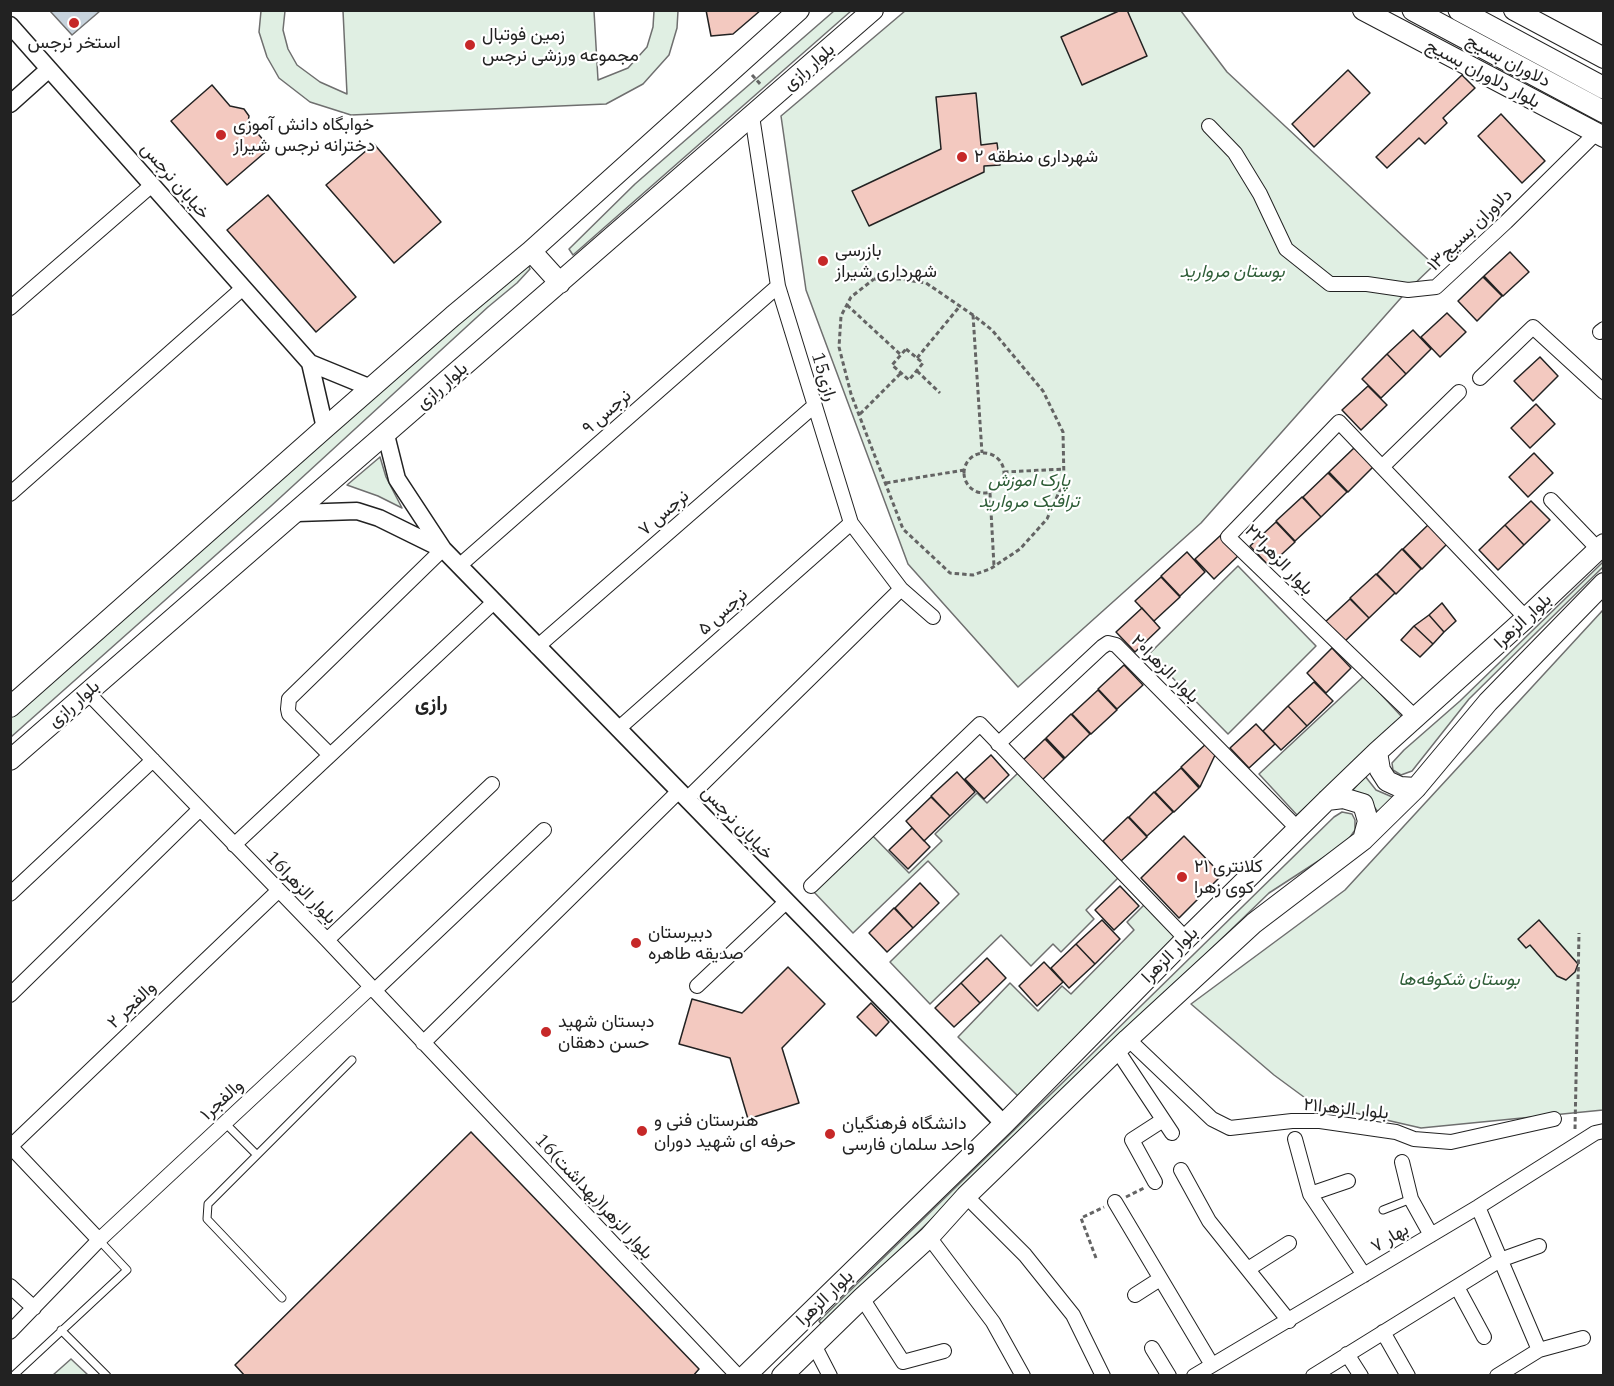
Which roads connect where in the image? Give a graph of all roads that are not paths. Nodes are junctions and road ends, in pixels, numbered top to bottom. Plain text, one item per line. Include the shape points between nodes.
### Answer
1 (799, 10) edge
2 (873, 10) edge
3 (1363, 10) edge
4 (1413, 10) edge
5 (1459, 10) edge
6 (1514, 10) edge
7 (10, 25) edge
8 (1604, 58) edge
9 (49, 69) junction
10 (1604, 88) edge
11 (10, 104) edge
12 (1604, 112) edge
13 (752, 116) junction
14 (1209, 126) dead end
15 (1600, 135) edge
16 (152, 185) junction
17 (531, 251) junction
18 (560, 284) junction
19 (778, 286) junction
20 (243, 288) junction
21 (10, 308) edge
22 (310, 363) junction
23 (1480, 378) dead end
24 (371, 388) junction
25 (1460, 392) dead end
26 (1604, 392) edge
27 (814, 406) junction
28 (325, 428) junction
29 (386, 435) junction
30 (1383, 468) junction
31 (10, 494) edge
32 (1551, 500) dead end
33 (297, 513) junction
34 (851, 523) junction
35 (1601, 546) edge
36 (442, 549) junction
37 (459, 566) junction
38 (1604, 584) edge
39 (901, 589) junction
40 (494, 602) junction
41 (933, 617) dead end
42 (1526, 618) junction
43 (537, 646) junction
44 (87, 692) junction
45 (10, 707) edge
46 (1416, 718) junction
47 (618, 729) junction
48 (998, 744) junction
49 (1377, 752) junction
50 (330, 755) junction
51 (10, 760) edge
52 (153, 760) junction
53 (492, 784) dead end
54 (1416, 788) junction
55 (683, 795) junction
56 (1327, 800) junction
57 (200, 809) junction
58 (544, 830) dead end
59 (1299, 830) junction
60 (1363, 840) junction
61 (234, 845) junction
62 (811, 886) dead end
63 (278, 891) junction
64 (10, 894) edge
65 (786, 902) junction
66 (1186, 939) junction
67 (327, 940) junction
68 (697, 986) dead end
69 (373, 989) junction
70 (10, 995) edge
71 (423, 1043) junction
72 (1122, 1045) junction
73 (352, 1060) dead end
74 (1554, 1119) dead end
75 (1163, 1120) junction
76 (224, 1122) junction
77 (1004, 1124) junction
78 (1604, 1131) edge
79 (1172, 1133) dead end
80 (1295, 1140) dead end
81 (11, 1146) edge
82 (257, 1155) junction
83 (1402, 1162) dead end
84 (1181, 1170) dead end
85 (1347, 1181) dead end
86 (1155, 1182) dead end
87 (1310, 1194) junction
88 (966, 1196) junction
89 (1411, 1198) junction
90 (1115, 1202) dead end
91 (1478, 1207) junction
92 (1383, 1210) dead end
93 (1431, 1235) junction
94 (929, 1237) junction
95 (99, 1240) junction
96 (1289, 1243) dead end
97 (1539, 1246) dead end
98 (1500, 1260) junction
99 (1248, 1269) junction
100 (1364, 1275) junction
101 (1160, 1279) junction
102 (10, 1286) edge
103 (1457, 1287) junction
104 (1135, 1295) dead end
105 (282, 1298) dead end
106 (862, 1298) junction
107 (34, 1308) junction
108 (808, 1314) junction
109 (1289, 1321) junction
110 (62, 1329) junction
111 (10, 1332) edge
112 (1383, 1332) junction
113 (1484, 1337) dead end
114 (1583, 1338) dead end
115 (819, 1340) junction
116 (1152, 1348) dead end
117 (1539, 1350) junction
118 (944, 1351) dead end
119 (1347, 1354) junction
120 (1212, 1365) junction
121 (13, 1376) edge
122 (107, 1376) edge
123 (738, 1376) edge
124 (745, 1376) edge
125 (782, 1376) edge
126 (830, 1376) edge
127 (1023, 1376) edge
128 (1102, 1376) edge
129 (1169, 1376) edge
130 (1194, 1376) edge
131 (1313, 1376) edge
132 (1360, 1376) edge
133 (1408, 1376) edge
134 (1497, 1376) edge

1 - 17 main road
2 - 13 main road, بلوار رازی
3 - 15 main road, بلوار دلاوران بسیج
4 - 12 main road, دلاوران بسیج
5 - 10 main road, دلاوران بسیج
6 - 8 main road
7 - 9 street, خیابان نرجس
9 - 11 street
9 - 16 street, خیابان نرجس
13 - 18 main road, بلوار رازی
13 - 19 street, 15رازی
14 - 15 street, دلاوران بسیج۱۳ via 1235,153 1286,249 1329,284 1408,290 1436,287
16 - 20 street, خیابان نرجس
16 - 21 street
17 - 18 main road
17 - 24 main road
18 - 29 main road, بلوار رازی
19 - 27 street, 15رازی
19 - 37 street, نرجس ۹
20 - 22 street, خیابان نرجس
20 - 31 street
22 - 24 street
22 - 28 street
23 - 26 street via 1533,327
24 - 28 main road
25 - 30 street
27 - 34 street, 15رازی
27 - 43 street, نرجس ۷
28 - 45 main road
29 - 33 main road, بلوار رازی
29 - 36 street via 397,479
30 - 42 street
30 - 46 street, بلوار الزهرا۲۲ via 1338,422 1228,537
32 - 35 street
33 - 36 street via 357,511
33 - 44 main road, بلوار رازی
34 - 39 street, 15رازی
34 - 47 street, نرجس ۵
35 - 42 main road, بلوار الزهرا
36 - 37 street, خیابان نرجس
36 - 50 street via 289,699 289,714
37 - 40 street, خیابان نرجس
38 - 54 main road, بلوار الزهرا via 1488,702
39 - 41 street, 15رازی
39 - 55 street
40 - 43 street, خیابان نرجس
40 - 50 street
42 - 46 main road, بلوار الزهرا
43 - 47 street, خیابان نرجس
44 - 51 main road, بلوار رازی
44 - 52 street, 16بلوار الزهرا
46 - 49 main road, بلوار الزهرا
47 - 55 street, خیابان نرجس
48 - 59 street, بلوار الزهرا۲۰ via 1102,647 1108,643 1116,645
48 - 62 street via 980,724
48 - 66 street
49 - 54 main road via 1380,770 1387,781
49 - 56 main road, بلوار الزهرا
50 - 61 street
52 - 57 street, 16بلوار الزهرا
52 - 64 street
53 - 67 street
54 - 60 main road, بلوار الزهرا
55 - 65 street, خیابان نرجس
55 - 71 street
56 - 59 main road, بلوار الزهرا
56 - 60 main road via 1343,798 1363,804 1368,821
57 - 61 street, 16بلوار الزهرا
57 - 70 street
58 - 69 street, والفجر۱
59 - 66 main road, بلوار الزهرا
60 - 72 main road, بلوار الزهرا via 1254,923
61 - 63 street, 16بلوار الزهرا
63 - 67 street, 16بلوار الزهرا
63 - 81 street, والفجر ۲
65 - 68 street
65 - 77 street, خیابان نرجس
66 - 77 main road, بلوار الزهرا
67 - 69 street, 16بلوار الزهرا
69 - 71 street, 16بلوار الزهرا
69 - 76 street, والفجر۱
71 - 123 street, 16بلوار الزهرا(بهداشت)
72 - 74 street, بلوار الزهرا۲۱ via 1212,1119 1230,1128 1320,1121 1451,1142
72 - 75 street
72 - 88 main road, بلوار الزهرا
73 - 82 lane
75 - 79 street
75 - 86 street via 1132,1140
76 - 82 lane
76 - 95 street, والفجر۱
77 - 108 main road, بلوار الزهرا
78 - 91 street, بهار ۷
80 - 87 street
81 - 95 street
82 - 105 lane via 208,1204 207,1219
83 - 89 street
84 - 99 street via 1209,1221
85 - 87 street
87 - 100 street
88 - 94 main road, بلوار الزهرا
88 - 128 street via 1025,1255 1073,1315
89 - 92 lane
89 - 93 street
90 - 101 street
91 - 93 street, بهار ۷
91 - 98 street
93 - 100 street, بهار ۷
94 - 106 main road, بلوار الزهرا
94 - 127 street via 993,1322
95 - 107 street, والفجر۱
95 - 110 lane via 127,1270
96 - 99 street
97 - 98 street
98 - 103 street
98 - 117 street
99 - 109 street
100 - 109 street, بهار ۷
101 - 104 street
101 - 120 street
102 - 107 street
103 - 112 street
103 - 113 street
106 - 115 main road, بلوار الزهرا
106 - 118 street via 903,1362
107 - 111 street, والفجر۱
108 - 115 main road
108 - 124 main road, بلوار الزهرا
109 - 120 street, بهار ۷
110 - 121 lane
110 - 122 lane
112 - 119 street
112 - 133 street
114 - 117 street
115 - 125 main road, بلوار الزهرا
115 - 126 street
116 - 129 street
117 - 134 street
119 - 131 street
119 - 132 street
120 - 130 street, بهار ۷

